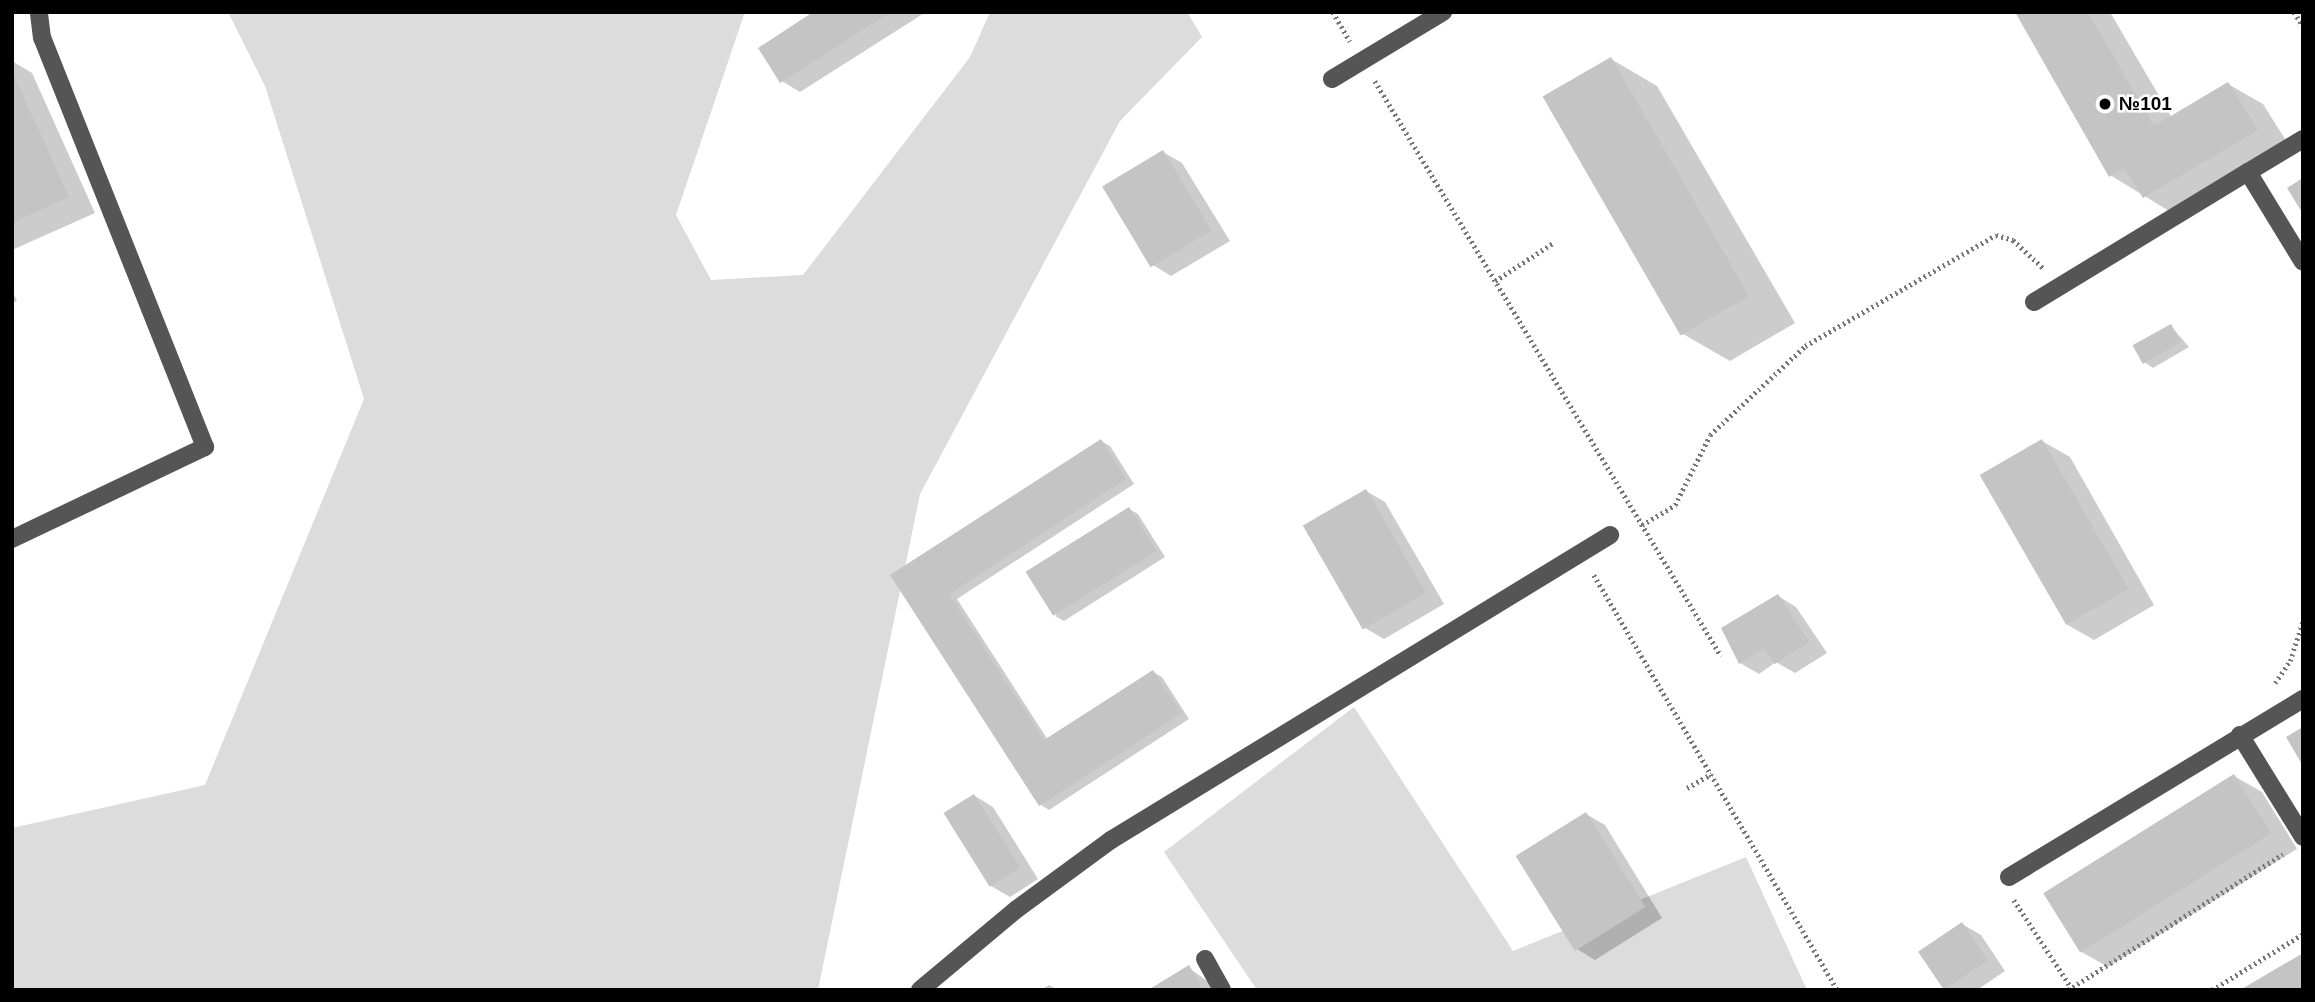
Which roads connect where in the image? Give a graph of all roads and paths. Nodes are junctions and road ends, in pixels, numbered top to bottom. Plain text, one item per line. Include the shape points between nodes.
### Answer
1 (39, 12) edge
2 (1333, 12) edge
3 (1443, 12) edge
4 (2294, 12) edge
5 (2303, 26) edge
6 (1363, 61) junction
7 (1332, 79) dead end
8 (2303, 139) edge
9 (2248, 172) junction
10 (1553, 243) dead end
11 (2303, 262) edge
12 (1494, 281) junction
13 (2061, 285) junction
14 (2034, 302) dead end
15 (1642, 525) junction
16 (1610, 535) dead end
17 (12, 539) edge
18 (1581, 553) junction
19 (2303, 621) edge
20 (1721, 656) dead end
21 (2269, 693) dead end
22 (2303, 699) edge
23 (2240, 735) junction
24 (1711, 774) junction
25 (1687, 788) dead end
26 (2297, 843) edge
27 (2009, 877) joint
28 (2303, 934) edge
29 (1205, 959) dead end
30 (2069, 989) edge
31 (920, 990) edge
32 (1222, 990) edge
33 (1837, 990) edge
34 (2212, 990) edge

1 - 17 lane via 42,38 205,447
2 - 6 path
3 - 6 lane
4 - 5 path
6 - 7 lane
6 - 12 path
8 - 9 lane
9 - 11 lane
9 - 13 lane
10 - 12 path
12 - 15 path
13 - 14 lane
13 - 15 path via 2013,240 1996,235 1805,346 1710,435 1675,505
15 - 20 path
16 - 18 lane
18 - 24 path
18 - 31 lane via 1111,840 1017,909
19 - 21 path via 2290,661
22 - 23 lane
23 - 26 lane
23 - 27 lane
24 - 25 path
24 - 33 path
26 - 30 path
27 - 30 path via 2013,899
28 - 34 path
29 - 32 lane

